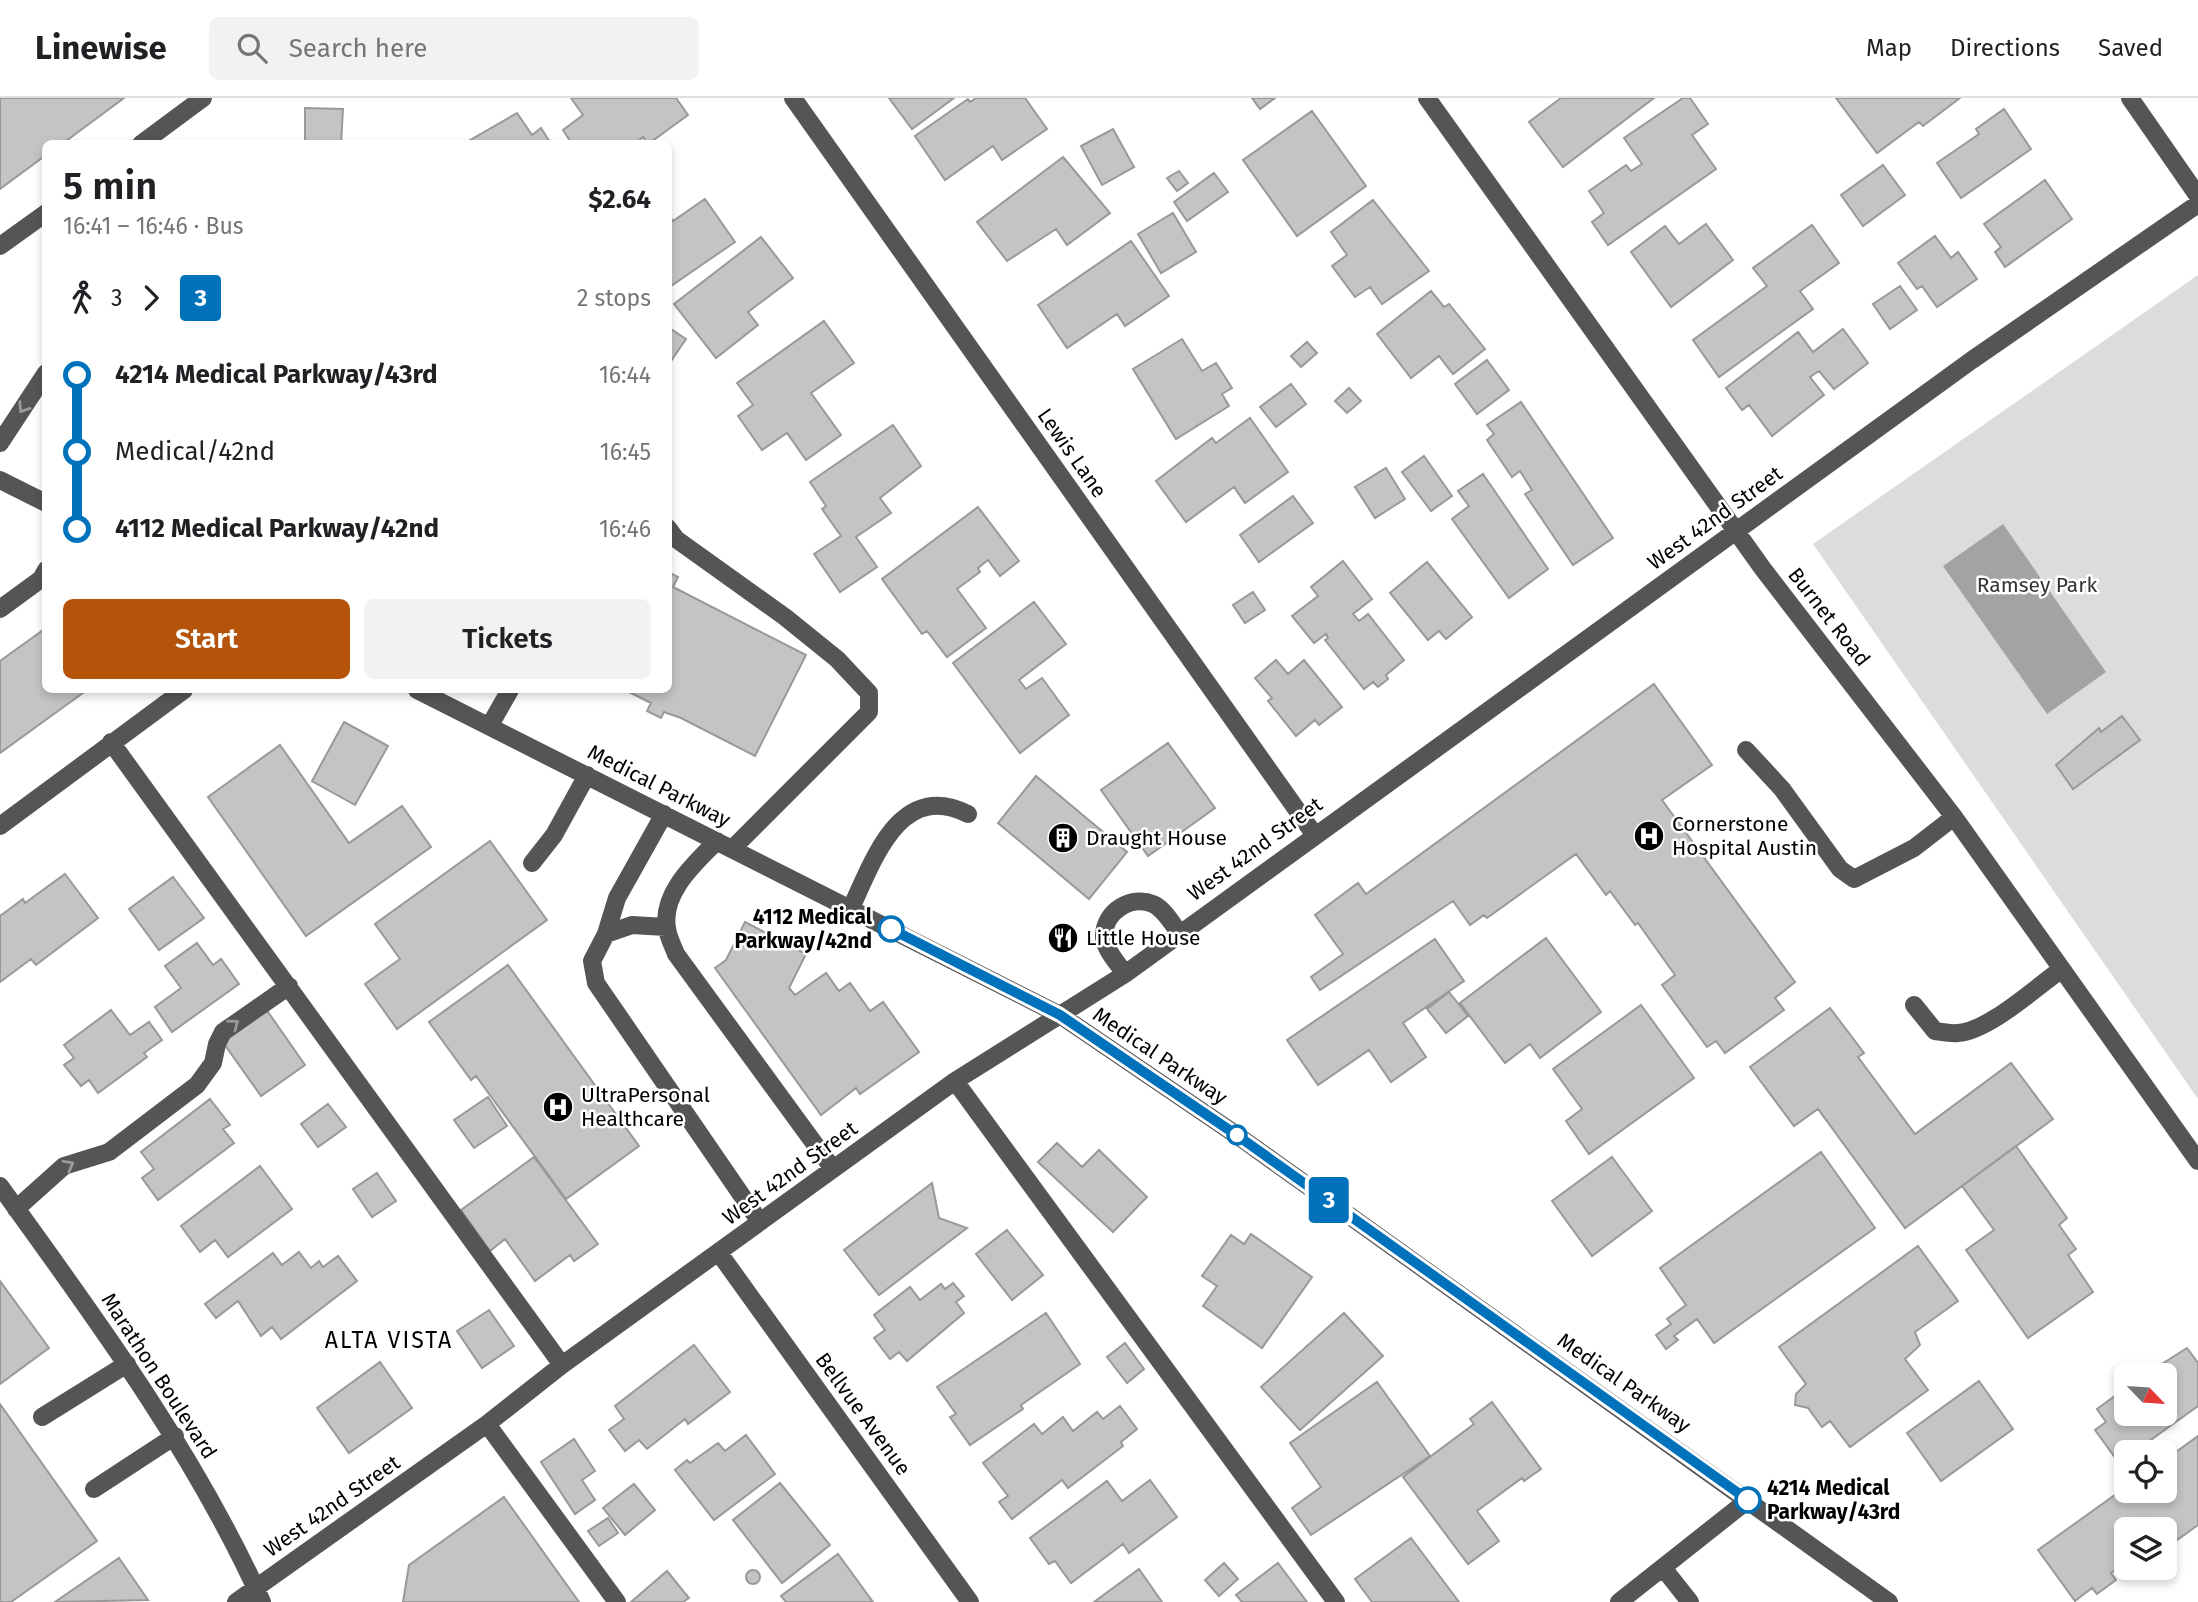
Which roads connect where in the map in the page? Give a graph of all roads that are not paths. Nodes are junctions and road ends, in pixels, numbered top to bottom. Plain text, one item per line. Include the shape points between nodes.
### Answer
1 (203, 98) edge
2 (793, 98) edge
3 (1427, 98) edge
4 (2130, 98) edge
5 (146, 140) edge
6 (2198, 195) edge
7 (2198, 204) edge
8 (42, 215) edge
9 (0, 246) edge
10 (42, 379) edge
11 (0, 443) edge
12 (0, 481) edge
13 (42, 501) edge
14 (1737, 531) junction
15 (672, 534) edge
16 (42, 577) edge
17 (0, 609) edge
18 (180, 693) edge
19 (423, 693) edge
20 (508, 693) edge
21 (490, 725) junction
22 (111, 742) junction
23 (1746, 750) dead end
24 (587, 775) junction
25 (664, 814) junction
26 (968, 814) dead end
27 (1954, 817) junction
28 (0, 826) edge
29 (1314, 834) junction
30 (724, 845) junction
31 (532, 863) dead end
32 (851, 908) junction
33 (666, 927) junction
34 (1179, 933) junction
35 (606, 934) junction
36 (2062, 969) junction
37 (1125, 974) junction
38 (289, 986) junction
39 (1914, 1006) dead end
40 (1060, 1015) junction
41 (955, 1082) junction
42 (2198, 1161) edge
43 (833, 1169) junction
44 (0, 1186) edge
45 (16, 1209) junction
46 (760, 1222) junction
47 (719, 1253) junction
48 (127, 1364) junction
49 (562, 1365) junction
50 (42, 1418) dead end
51 (487, 1424) junction
52 (175, 1436) junction
53 (94, 1489) dead end
54 (1748, 1500) junction
55 (1664, 1569) junction
56 (258, 1595) edge
57 (236, 1602) edge
58 (617, 1602) edge
59 (970, 1602) edge
60 (1336, 1602) edge
61 (1619, 1602) edge
62 (1690, 1602) edge
63 (1889, 1602) edge

1 - 5 street
2 - 29 street, Lewis Lane
3 - 14 street, Burnet Road
4 - 6 street
7 - 14 street, West 42nd Street via 1972,360
8 - 9 street
10 -> 11 street
12 - 13 street
14 - 27 street, Burnet Road
14 - 29 street, West 42nd Street
15 - 30 street via 837,659 869,692 869,712
16 - 17 street
18 - 22 street
19 - 21 street, Medical Parkway
20 - 21 street
21 - 24 street, Medical Parkway
22 - 28 street
22 - 38 street
23 - 27 street via 1782,789 1840,869 1854,879 1914,848
24 - 25 street, Medical Parkway
24 - 31 street via 554,835
25 - 30 street, Medical Parkway
25 - 35 street via 617,898
26 - 32 street via 929,804 910,813 876,854
27 - 36 street, Burnet Road
29 - 34 street, West 42nd Street
30 - 32 street, Medical Parkway
30 - 33 street via 689,869 670,899
32 - 40 street, Medical Parkway
33 - 35 street via 632,925
33 - 43 street via 676,954
34 - 37 street, West 42nd Street
34 - 37 street via 1154,905 1133,901 1115,911 1104,934 1105,943
35 - 46 street via 592,961 596,983
36 - 39 street via 1971,1031 1935,1031
36 - 42 street, Burnet Road
37 - 40 street, West 42nd Street
45 -> 38 street via 64,1166 109,1152 197,1085 214,1063 223,1032
38 - 49 street
40 - 41 street, West 42nd Street
40 - 54 street, Medical Parkway via 1238,1136
41 - 43 street, West 42nd Street
41 - 60 street
43 - 46 street, West 42nd Street
44 - 45 street, Marathon Boulevard
45 - 48 street, Marathon Boulevard
46 - 47 street, West 42nd Street
47 - 49 street, West 42nd Street
47 - 59 street, Bellvue Avenue
48 - 50 street
48 - 52 street, Marathon Boulevard
49 - 51 street, West 42nd Street
51 - 56 street, West 42nd Street
51 - 58 street
52 - 53 street
52 - 56 street, Marathon Boulevard
54 - 55 street
54 - 63 street, Medical Parkway
55 - 61 street
55 - 62 street
56 - 57 street, West 42nd Street

